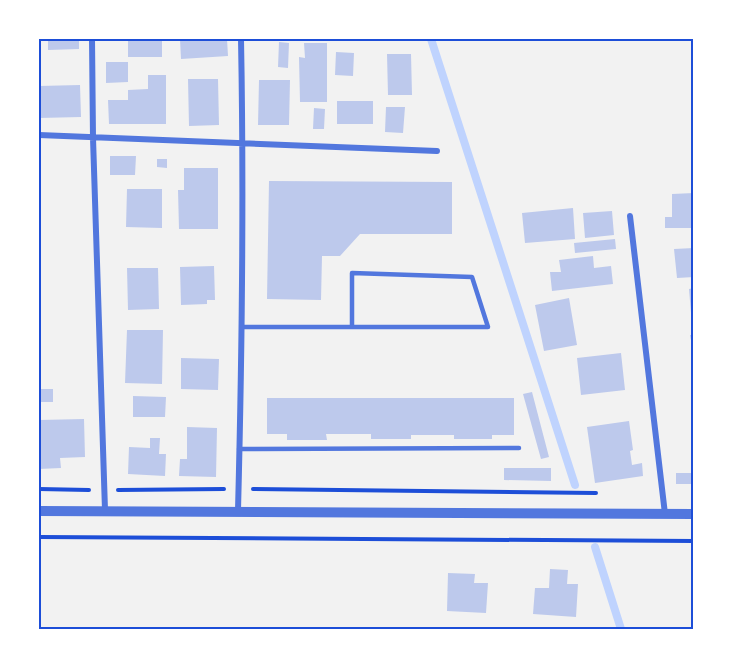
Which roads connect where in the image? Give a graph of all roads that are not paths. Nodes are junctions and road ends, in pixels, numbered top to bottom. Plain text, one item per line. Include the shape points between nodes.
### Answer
1 (92, 39) edge
2 (241, 39) edge
3 (39, 135) edge
4 (93, 138) junction
5 (243, 144) junction
6 (437, 151) dead end
7 (630, 216) dead end
8 (242, 327) junction
9 (352, 327) junction
10 (519, 448) dead end
11 (240, 449) junction
12 (105, 510) junction
13 (39, 511) edge
14 (238, 511) junction
15 (664, 514) junction
16 (694, 514) edge

1 - 4 street
2 - 5 street
3 - 4 street
4 - 5 street
4 - 12 street
5 - 6 street
5 - 8 street
7 - 15 street
8 - 9 lane
8 - 11 street
9 - 9 lane via 352,273 472,277 488,327
10 - 11 lane
11 - 14 street
12 - 13 street
12 - 14 street
14 - 15 street
15 - 16 street

